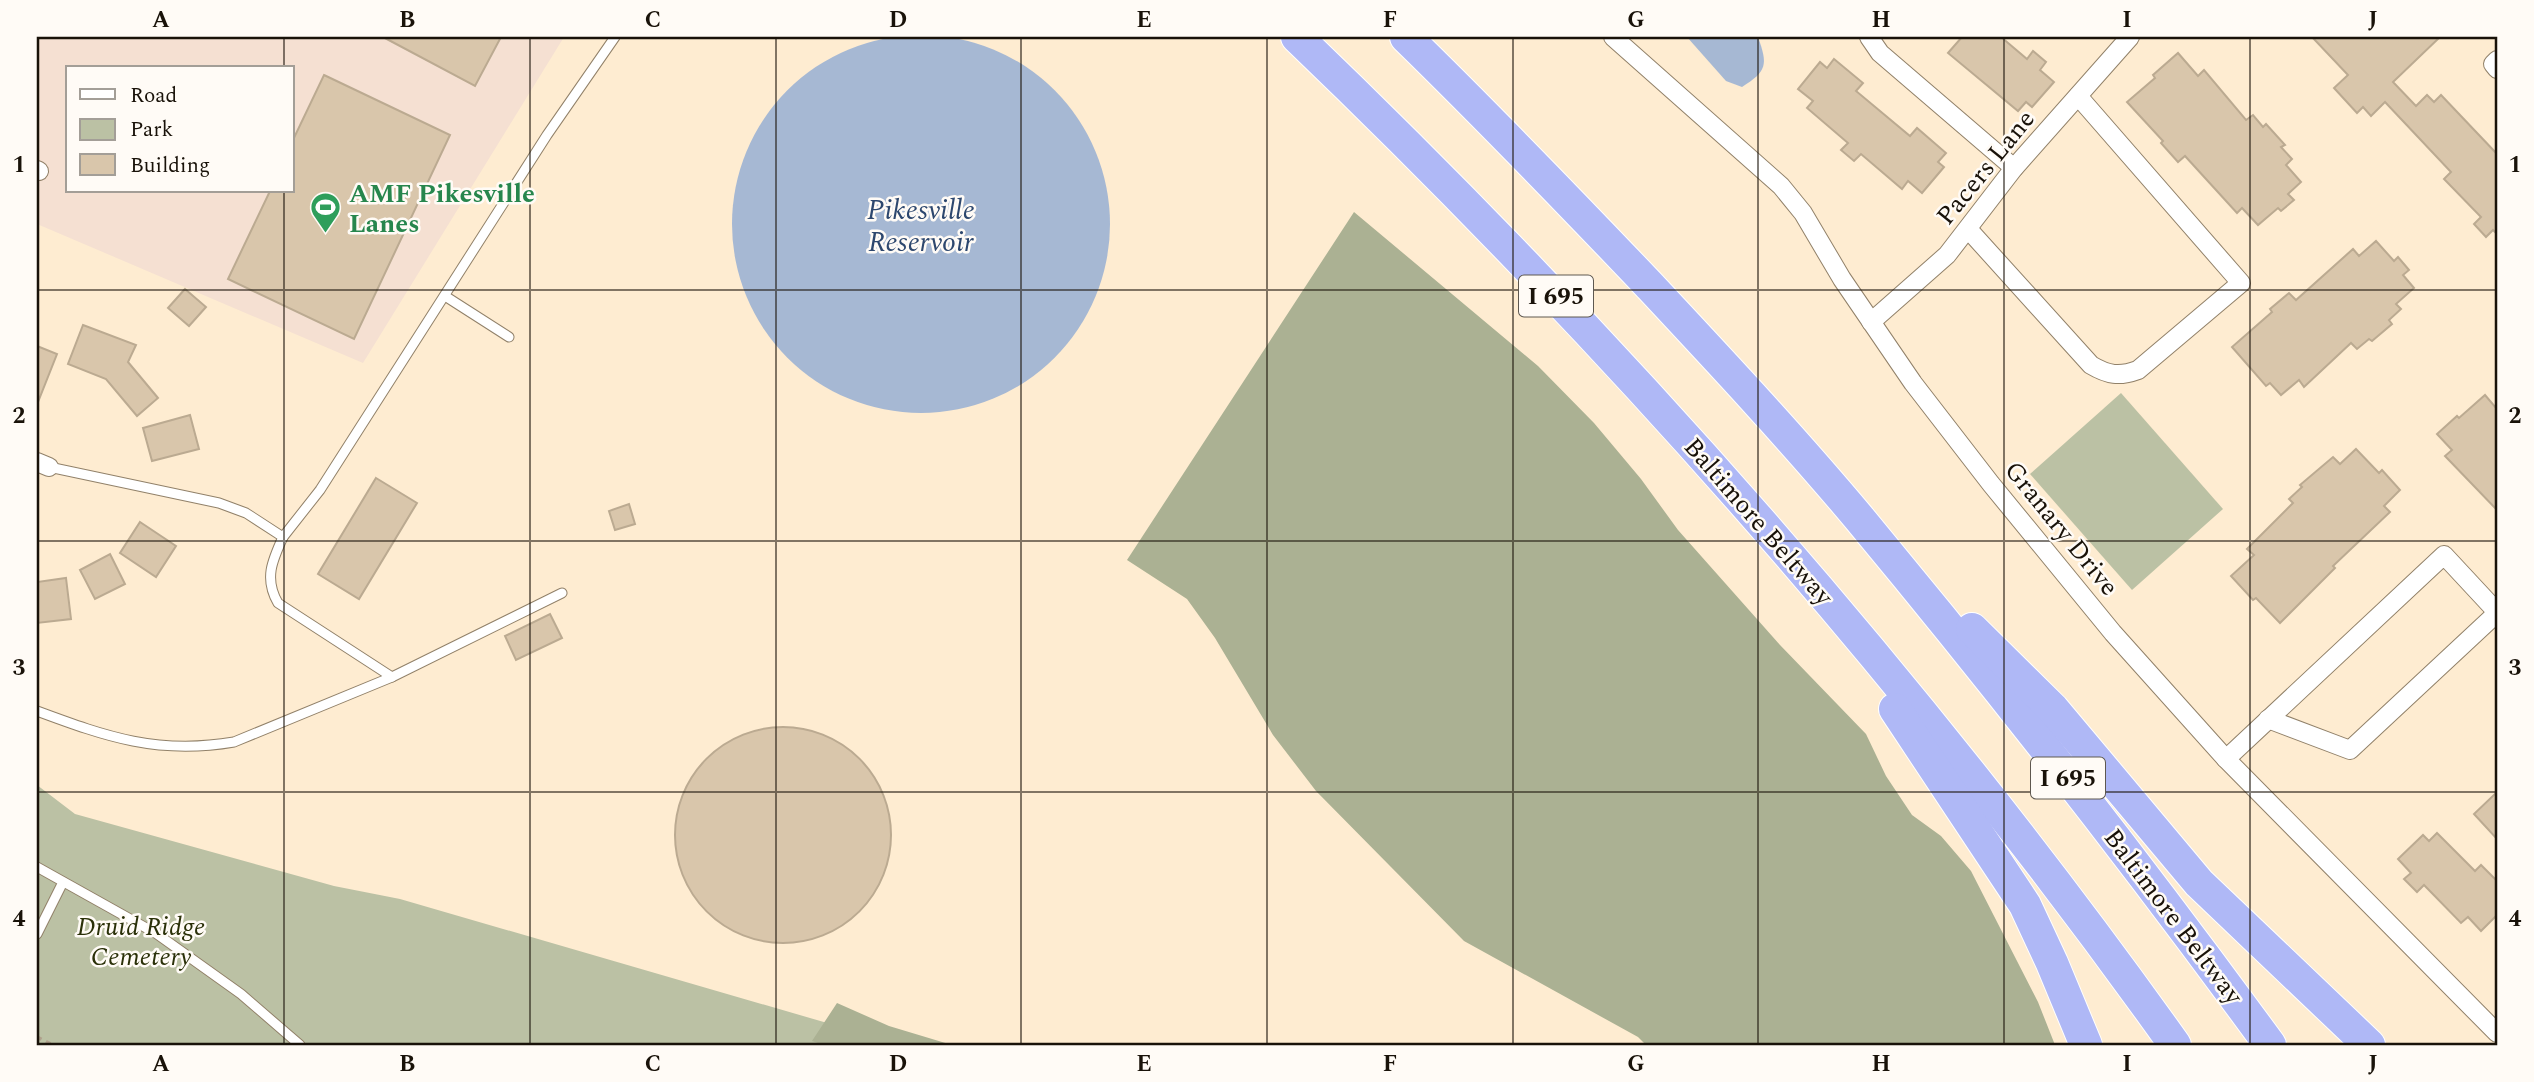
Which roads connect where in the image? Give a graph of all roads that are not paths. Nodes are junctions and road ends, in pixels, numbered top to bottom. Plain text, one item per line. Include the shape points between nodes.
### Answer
1 (615, 37) edge
2 (1297, 37) edge
3 (1406, 37) edge
4 (1613, 37) edge
5 (1868, 37) edge
6 (2130, 37) edge
7 (2497, 60) edge
8 (2497, 69) edge
9 (2078, 96) junction
10 (2014, 168) junction
11 (1968, 229) junction
12 (445, 296) junction
13 (1871, 322) junction
14 (509, 337) dead end
15 (43, 464) edge
16 (1858, 517) junction
17 (283, 537) junction
18 (1801, 568) junction
19 (562, 593) dead end
20 (2497, 613) edge
21 (392, 677) junction
22 (37, 711) edge
23 (2268, 719) junction
24 (2225, 759) junction
25 (37, 867) edge
26 (63, 882) junction
27 (37, 934) edge
28 (2497, 1033) edge
29 (300, 1045) edge
30 (2086, 1045) edge
31 (2175, 1045) edge
32 (2270, 1045) edge
33 (2368, 1045) edge

1 - 12 lane
2 - 18 highway, Baltimore Beltway / I 695 via 1548,287
3 - 16 highway, Baltimore Beltway / I 695 via 1740,382
4 - 13 street, Granary Drive via 1781,186
5 - 10 street via 1880,53
6 - 9 street, Pacers Lane
7 - 8 street via 2493,64
9 - 10 street, Pacers Lane
9 - 11 street via 2241,283 2138,370 2122,376 2106,373 2091,365
10 - 11 street, Pacers Lane
11 - 13 street, Pacers Lane via 1947,255
12 - 14 lane
12 - 17 lane via 320,490
13 - 24 street, Granary Drive via 1991,484 2113,633
15 - 17 lane via 219,503 246,513
16 - 32 highway, Baltimore Beltway / I 695 via 2018,713
16 - 33 highway via 2053,709 2199,883
17 - 21 lane via 269,576 278,603
18 - 30 highway via 2025,905
18 - 31 highway, Baltimore Beltway / I 695 via 1960,758
19 - 21 lane
20 - 23 street via 2350,750
20 - 23 street via 2444,555
21 - 22 lane via 257,734 210,746 174,748 101,735
23 - 24 street
24 - 28 street, Granary Drive
25 - 26 lane
26 - 27 lane
26 - 29 lane via 157,934 241,994

